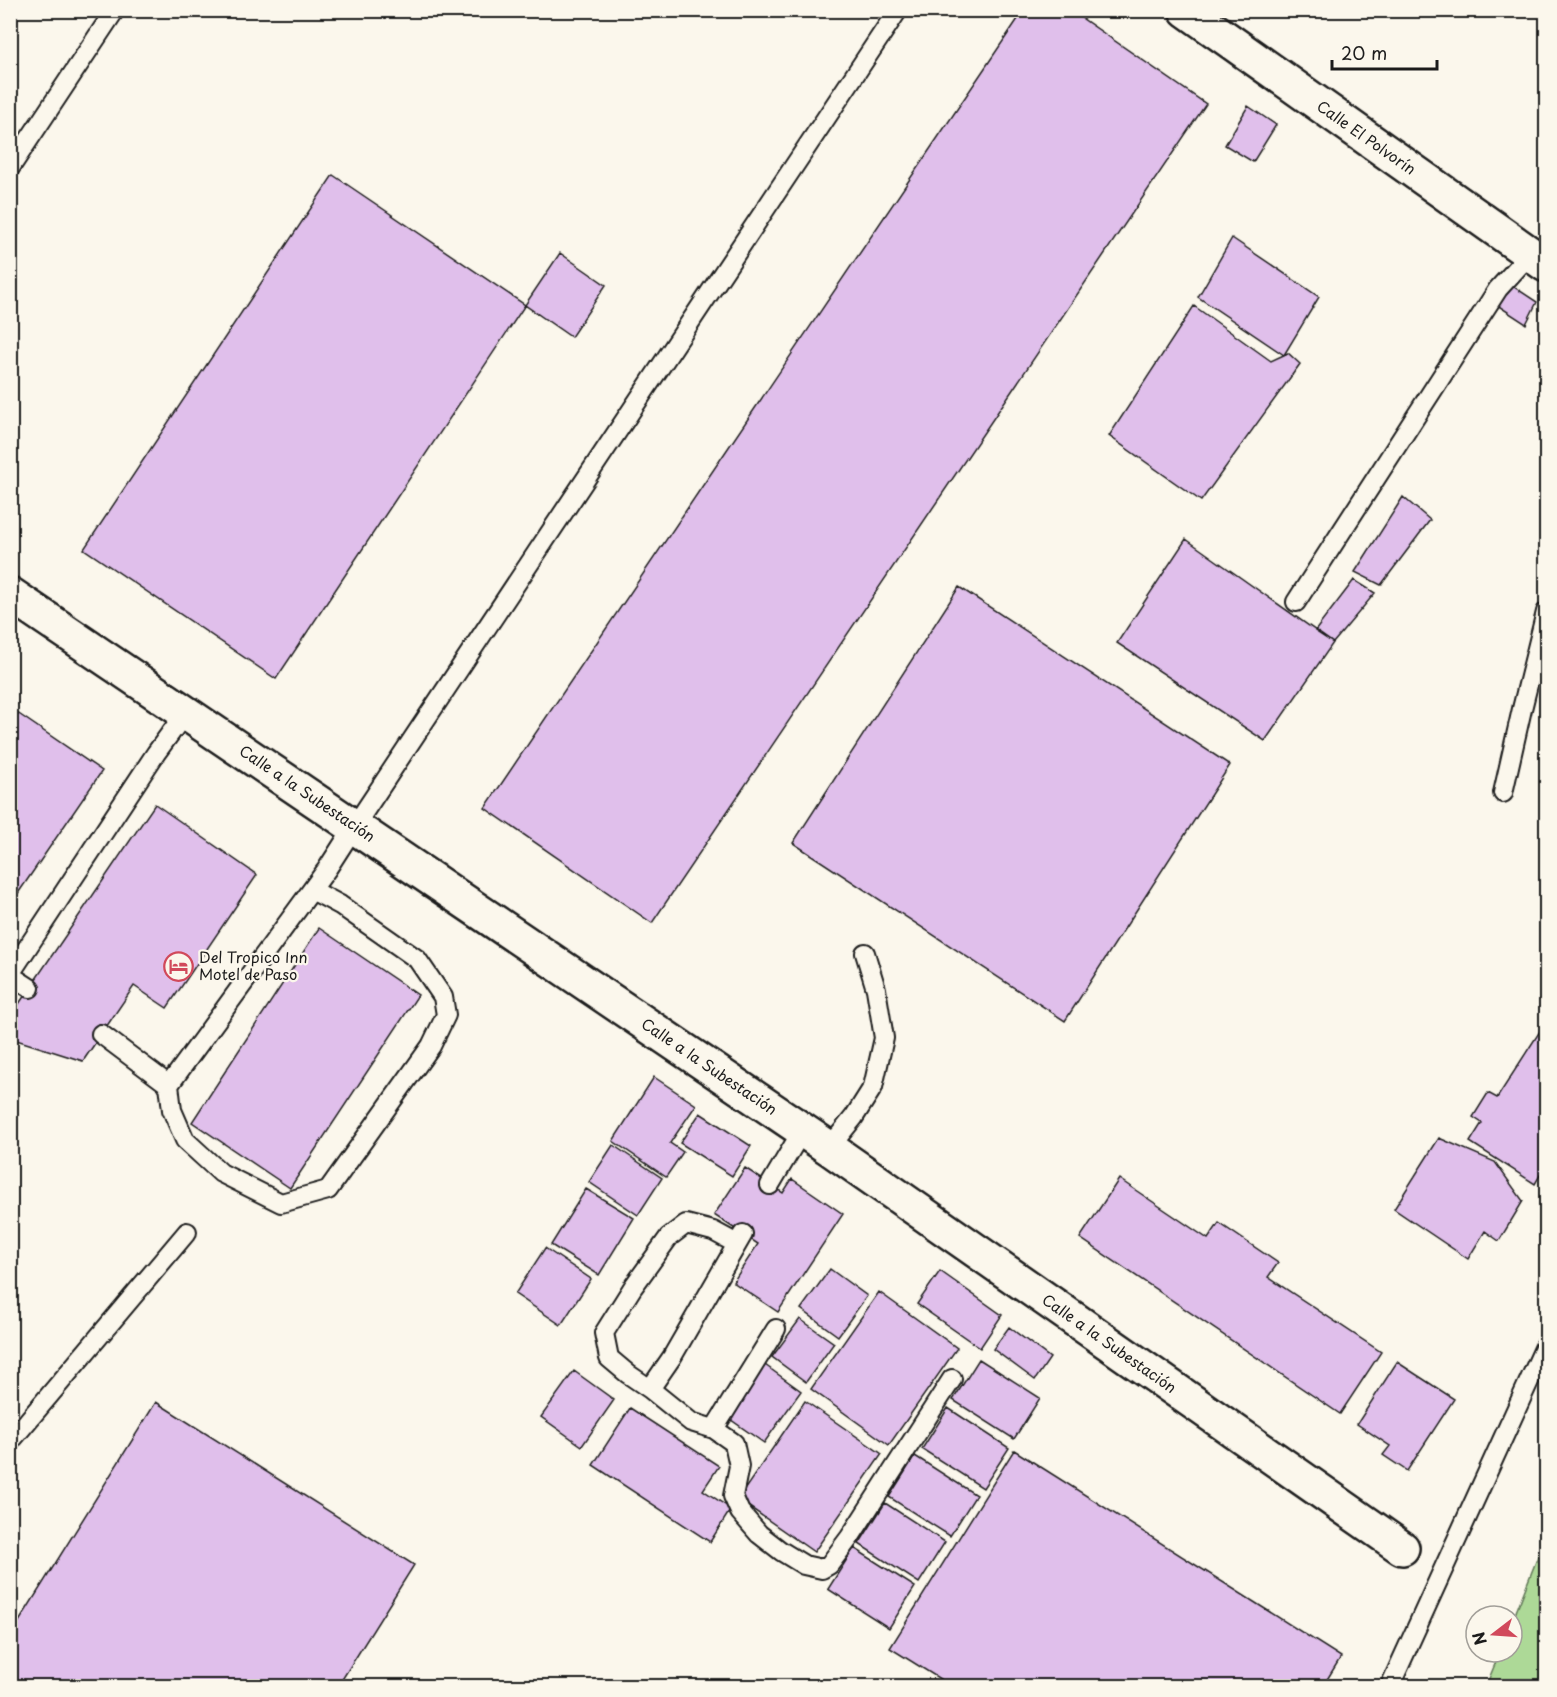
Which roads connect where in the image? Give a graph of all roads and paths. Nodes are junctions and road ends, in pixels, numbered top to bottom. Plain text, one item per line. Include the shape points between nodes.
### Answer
1 (115, 10) edge
2 (898, 10) edge
3 (1186, 10) edge
4 (10, 168) edge
5 (1538, 260) edge
6 (10, 594) edge
7 (1296, 602) dead end
8 (1546, 612) edge
9 (186, 712) junction
10 (1503, 793) dead end
11 (354, 826) junction
12 (312, 890) junction
13 (865, 953) dead end
14 (10, 975) edge
15 (30, 988) dead end
16 (101, 1034) dead end
17 (169, 1085) junction
18 (816, 1139) junction
19 (770, 1185) dead end
20 (188, 1232) dead end
21 (776, 1329) dead end
22 (1546, 1344) edge
23 (952, 1379) dead end
24 (650, 1389) junction
25 (714, 1430) junction
26 (10, 1442) edge
27 (1402, 1548) dead end
28 (1390, 1686) edge

1 - 4 lane
2 - 11 lane
3 - 5 street, Calle El Polvorín
5 - 7 lane via 1498,289
6 - 9 street, Calle a la Subestación
8 - 10 lane
9 - 11 street, Calle a la Subestación
9 - 14 lane
11 - 12 lane
11 - 18 street, Calle a la Subestación
12 - 17 lane
12 - 17 lane via 417,959 443,997 446,1015 432,1046 328,1190 281,1203 221,1173 185,1140 172,1110
13 - 18 lane via 884,1038 873,1087 854,1117
14 - 15 lane
16 - 17 lane
18 - 19 lane
18 - 27 street, Calle a la Subestación
20 - 26 lane
21 - 25 lane
22 - 28 lane
23 - 25 lane via 850,1537 829,1566 822,1569 804,1565 781,1551 740,1512 733,1496 739,1466 734,1443
24 - 24 lane via 609,1358 604,1333 669,1237 686,1224 740,1239
24 - 25 lane via 691,1422

